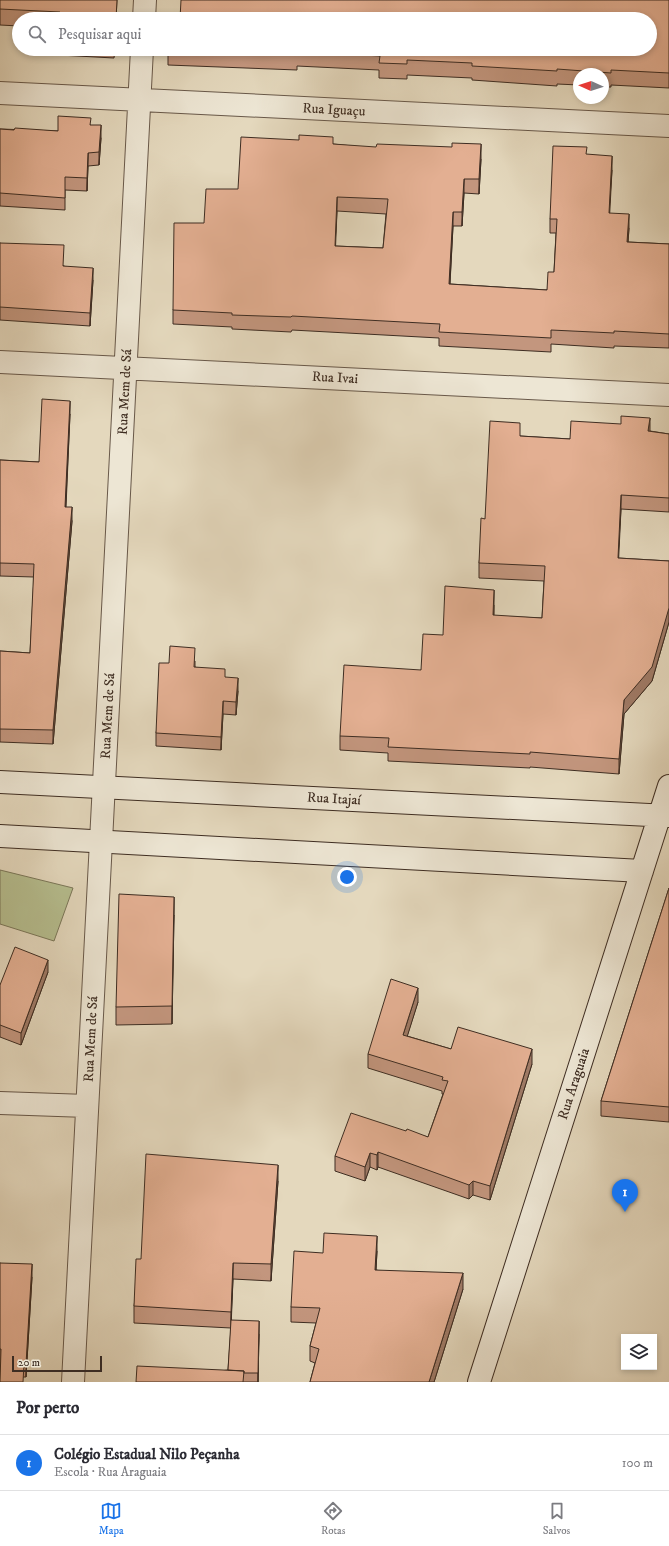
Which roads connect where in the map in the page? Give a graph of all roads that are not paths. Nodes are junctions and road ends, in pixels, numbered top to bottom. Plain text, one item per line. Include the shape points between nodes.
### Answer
1 (145, 0) edge
2 (144, 12) edge
3 (142, 56) edge
4 (0, 93) edge
5 (140, 101) junction
6 (669, 126) edge
7 (0, 362) edge
8 (126, 368) junction
9 (669, 395) edge
10 (0, 782) edge
11 (669, 786) edge
12 (104, 787) junction
13 (664, 816) edge
14 (0, 836) edge
15 (101, 842) junction
16 (642, 871) junction
17 (0, 1103) edge
18 (87, 1106) junction
19 (73, 1382) edge
20 (479, 1382) edge

1 - 2 street
3 - 5 street, Rua Mem de Sá
4 - 5 street, Rua Iguaçu
5 - 6 street, Rua Iguaçu
5 - 8 street, Rua Mem de Sá
7 - 8 street, Rua Ivai
8 - 9 street, Rua Ivai
8 - 12 street, Rua Mem de Sá
10 - 12 street, Rua Itajaí
11 - 13 street, Rua Araguaia
12 - 13 street, Rua Itajaí
12 - 15 street, Rua Mem de Sá
13 - 16 street, Rua Araguaia
14 - 15 street
15 - 16 street
15 - 18 street, Rua Mem de Sá
16 - 20 street, Rua Araguaia
17 - 18 street
18 - 19 street, Rua Mem de Sá

